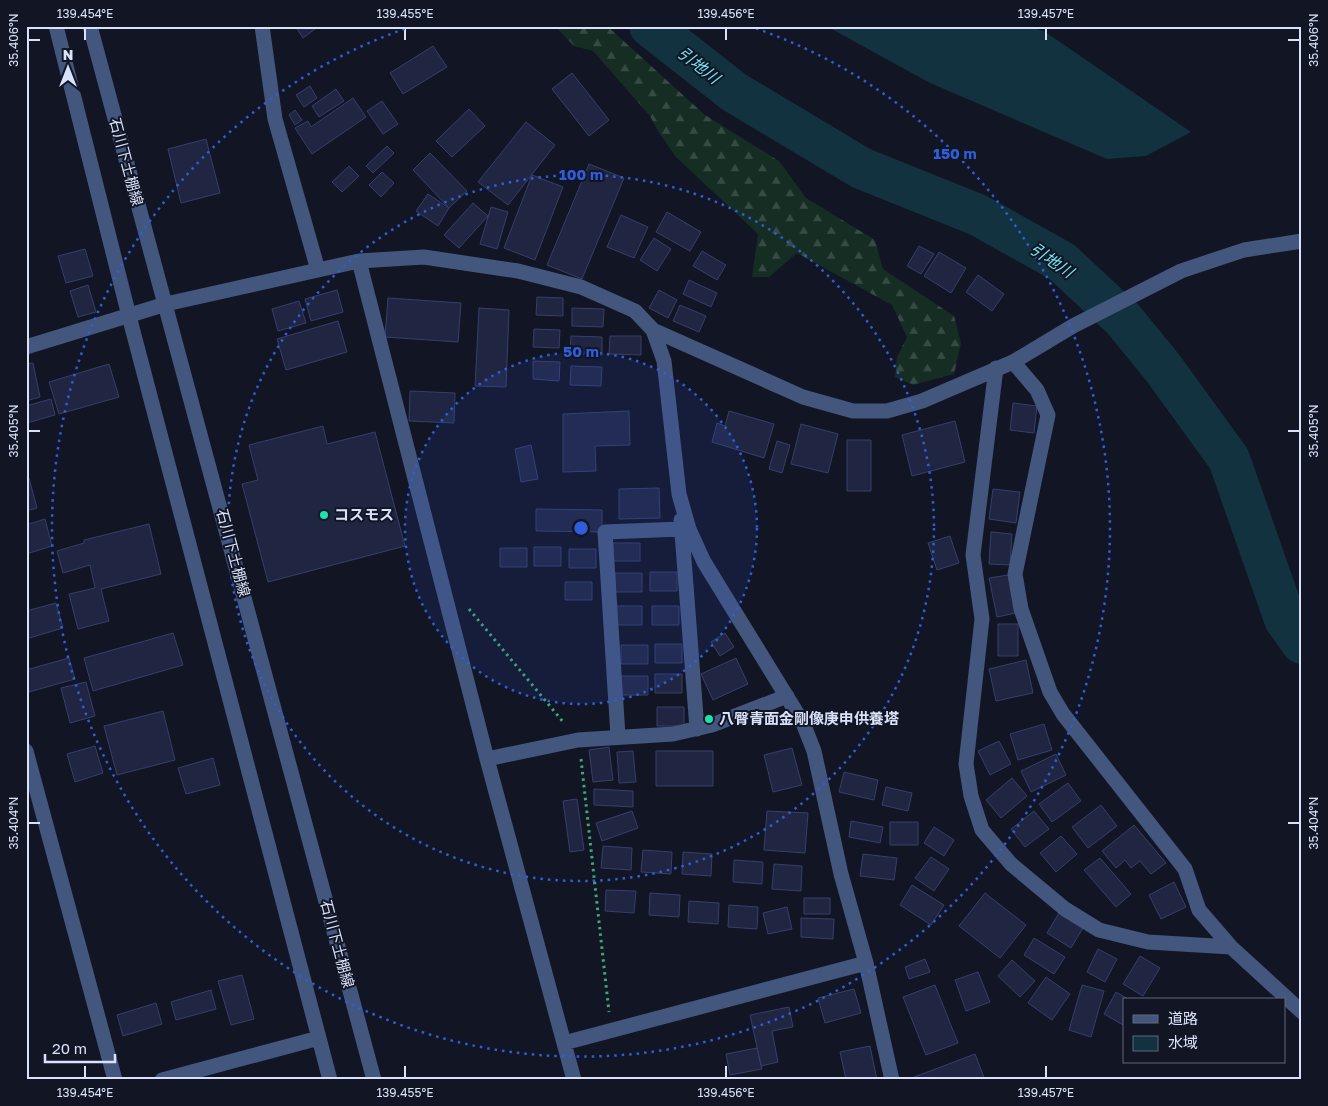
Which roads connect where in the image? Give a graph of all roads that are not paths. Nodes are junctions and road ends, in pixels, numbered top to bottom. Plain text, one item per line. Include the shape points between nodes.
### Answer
1 (56, 26) edge
2 (90, 26) edge
3 (262, 26) edge
4 (1302, 241) edge
5 (360, 261) junction
6 (318, 270) junction
7 (166, 304) junction
8 (129, 316) junction
9 (653, 330) junction
10 (26, 347) edge
11 (1013, 362) junction
12 (996, 368) junction
13 (678, 494) junction
14 (681, 529) junction
15 (787, 696) junction
16 (697, 729) junction
17 (618, 736) junction
18 (26, 751) edge
19 (487, 758) junction
20 (1231, 947) junction
21 (866, 963) junction
22 (1302, 1012) edge
23 (319, 1038) junction
24 (564, 1043) junction
25 (115, 1080) edge
26 (162, 1080) edge
27 (330, 1080) edge
28 (374, 1080) edge
29 (574, 1080) edge
30 (892, 1080) edge

1 - 8 street
2 - 7 street, 石川下土棚線
3 - 6 street via 274,119
4 - 11 street via 1244,250 1181,271 1073,326
5 - 6 street
5 - 9 street via 424,257 518,270 581,287 635,311
5 - 19 street
6 - 7 street
7 - 8 street
7 - 28 street, 石川下土棚線
8 - 10 street
8 - 23 street
9 - 12 street via 802,397 854,411 887,411 922,401
9 - 13 street via 664,361
11 - 12 street
11 - 20 street via 1037,390 1048,415 1015,574 1021,609 1050,692 1063,714 1185,869 1199,910
12 - 20 street via 973,555 982,619 966,764 971,796 982,830 1011,864 1065,909 1099,930 1148,942
13 - 14 street
13 - 15 street via 704,562
14 - 16 street
14 - 17 street via 605,532
15 - 16 street
15 - 21 street via 814,751 841,874
16 - 17 street via 673,734
17 - 19 street via 578,740
18 - 25 street
19 - 24 street
20 - 22 street
21 - 24 street
21 - 30 street
23 - 26 street
23 - 27 street
24 - 29 street

